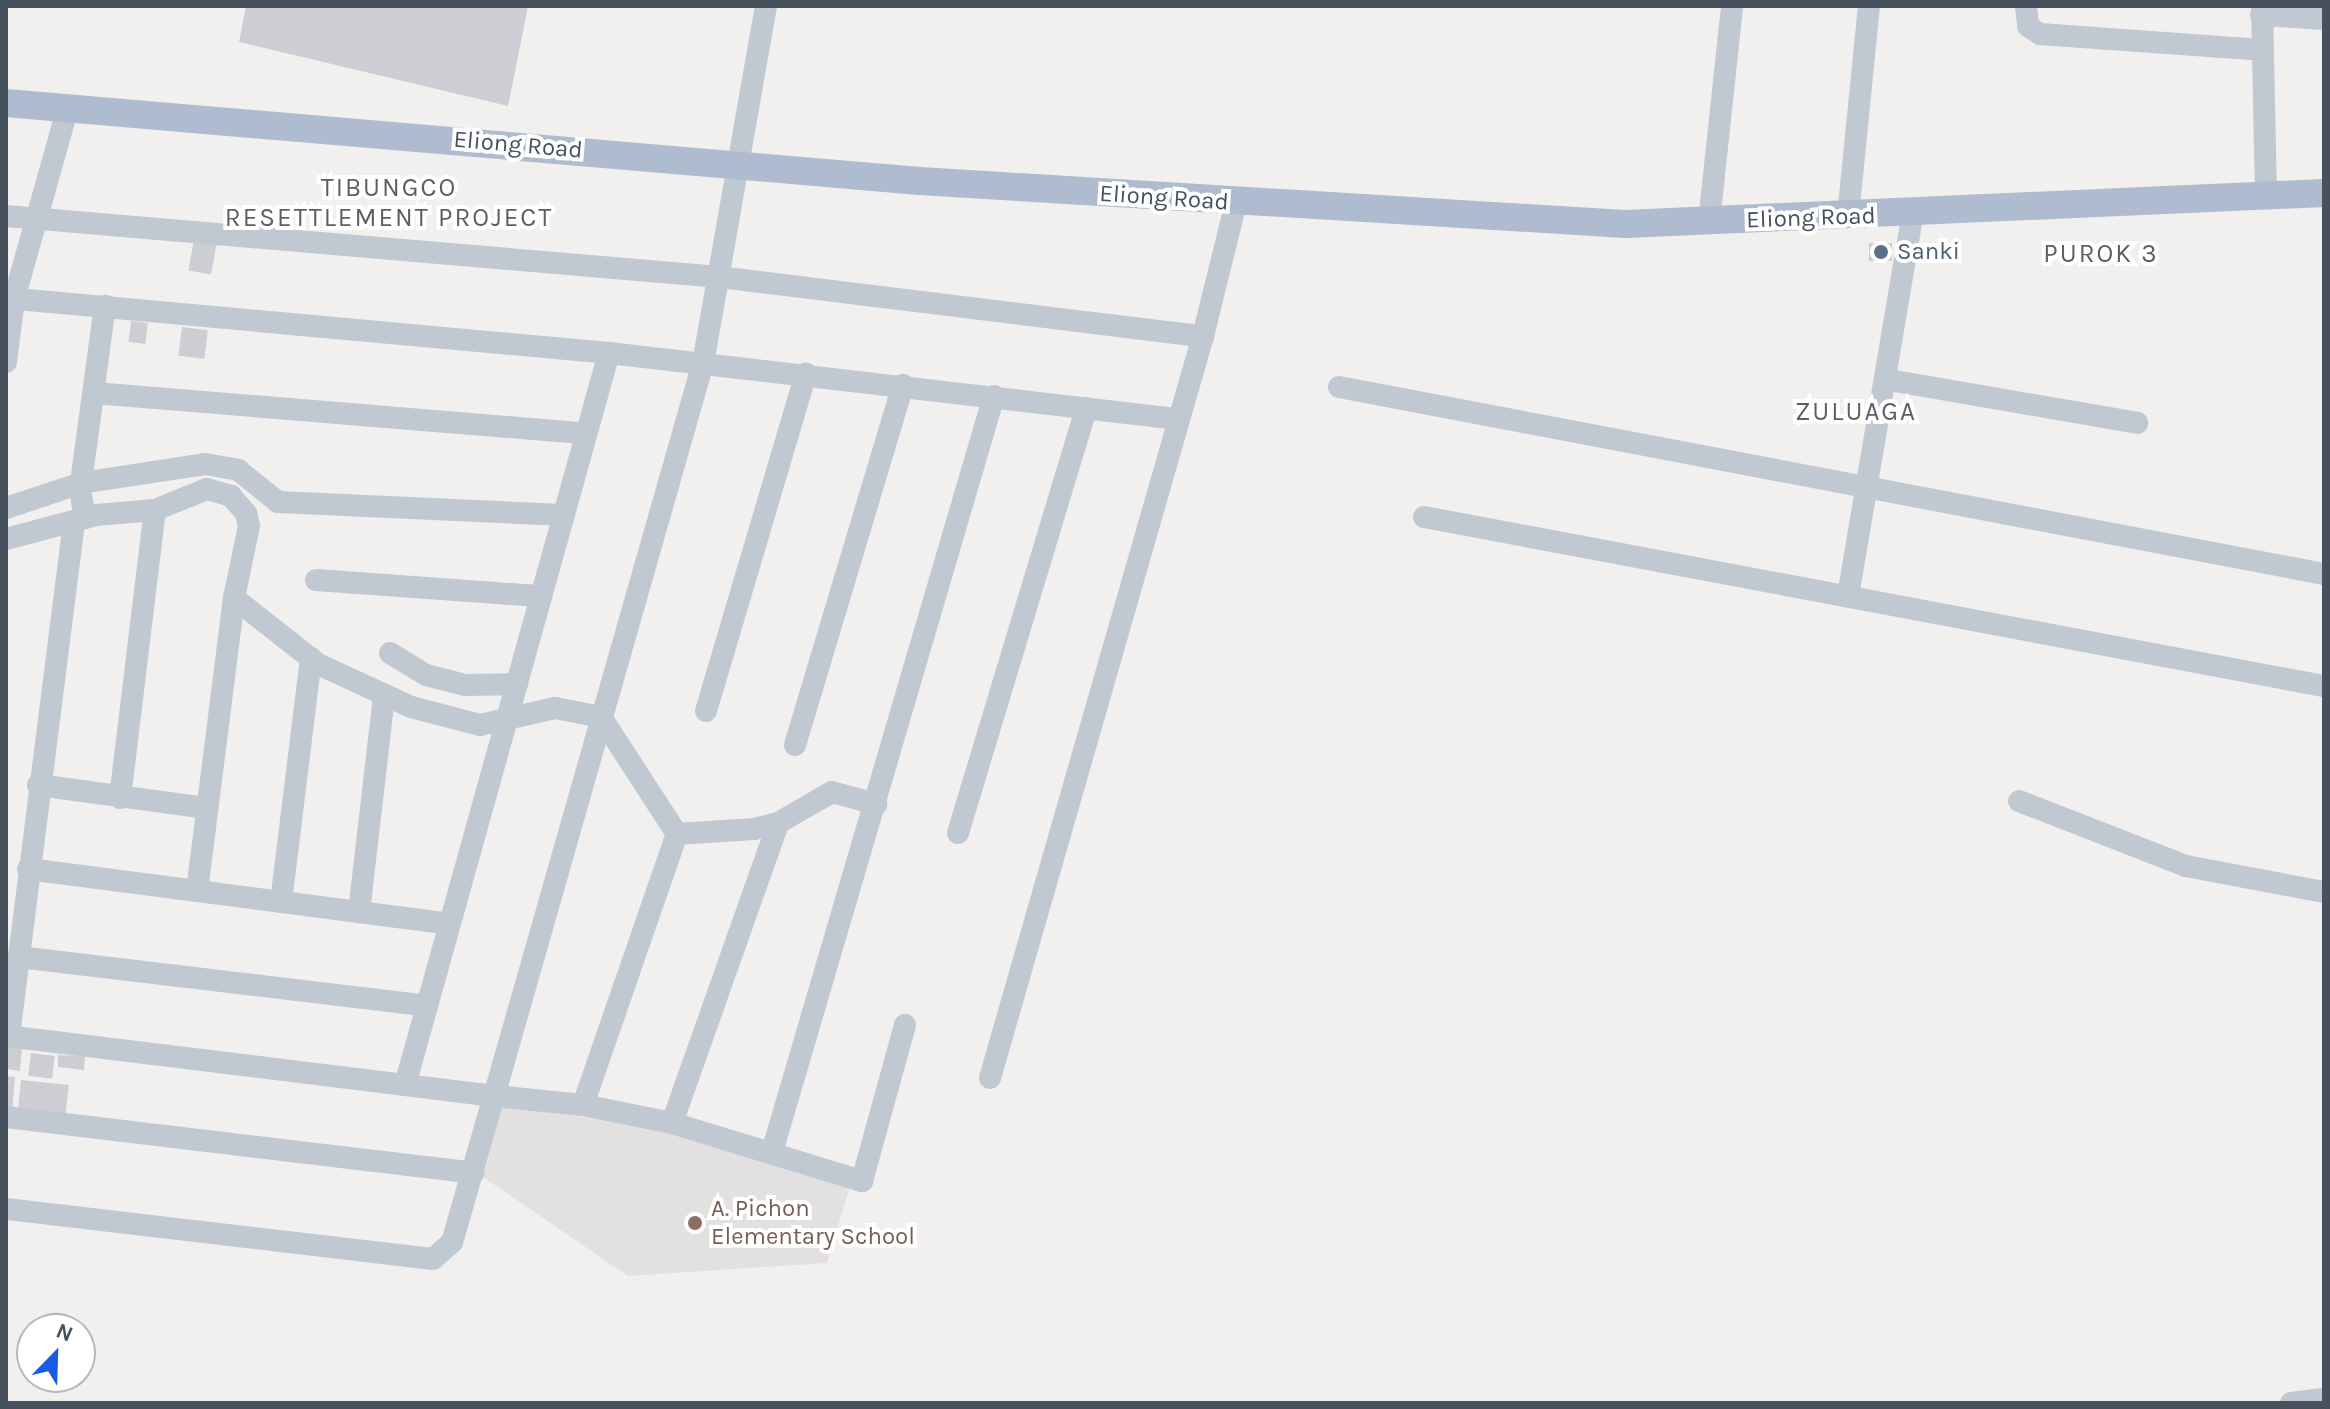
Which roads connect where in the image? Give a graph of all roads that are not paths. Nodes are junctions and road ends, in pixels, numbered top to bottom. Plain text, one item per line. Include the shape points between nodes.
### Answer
1 (766, 6) edge
2 (1732, 6) edge
3 (1869, 6) edge
4 (2262, 10) edge
5 (2027, 16) edge
6 (2324, 19) edge
7 (2261, 50) junction
8 (6, 103) edge
9 (68, 107) junction
10 (738, 165) junction
11 (2324, 193) edge
12 (2266, 196) junction
13 (1236, 203) junction
14 (1913, 213) junction
15 (6, 216) edge
16 (1848, 216) junction
17 (36, 219) junction
18 (1709, 222) junction
19 (719, 277) junction
20 (10, 298) edge
21 (105, 306) junction
22 (1203, 336) junction
23 (609, 353) junction
24 (6, 362) edge
25 (703, 363) junction
26 (806, 374) junction
27 (1889, 380) junction
28 (903, 385) junction
29 (1339, 387) dead end
30 (94, 393) junction
31 (994, 396) junction
32 (1086, 408) junction
33 (1178, 419) junction
34 (2137, 423) dead end
35 (585, 433) junction
36 (1868, 489) junction
37 (81, 507) junction
38 (6, 508) edge
39 (155, 510) junction
40 (562, 515) junction
41 (1424, 517) dead end
42 (6, 539) edge
43 (2324, 574) edge
44 (316, 580) dead end
45 (541, 596) junction
46 (1848, 596) junction
47 (234, 598) junction
48 (390, 653) dead end
49 (311, 658) junction
50 (517, 684) junction
51 (2324, 686) edge
52 (384, 696) junction
53 (706, 711) dead end
54 (601, 717) junction
55 (505, 722) junction
56 (795, 745) dead end
57 (38, 785) junction
58 (120, 798) junction
59 (2019, 801) dead end
60 (876, 804) junction
61 (207, 808) junction
62 (778, 823) junction
63 (958, 833) dead end
64 (677, 834) junction
65 (28, 869) junction
66 (197, 891) junction
67 (2324, 892) edge
68 (281, 902) junction
69 (359, 912) junction
70 (446, 923) junction
71 (19, 957) junction
72 (424, 1005) junction
73 (905, 1025) dead end
74 (8, 1036) edge
75 (990, 1078) dead end
76 (405, 1085) junction
77 (494, 1096) junction
78 (583, 1105) junction
79 (6, 1117) edge
80 (672, 1123) junction
81 (772, 1152) junction
82 (474, 1173) junction
83 (6, 1209) edge
84 (2324, 1399) edge
85 (2291, 1403) edge

1 - 10 street
2 - 18 street
3 - 16 street
4 - 6 street
4 - 7 street
5 - 7 street via 2040,34
7 - 12 street
8 - 9 main road, Eliong Road
9 - 10 main road, Eliong Road
9 - 17 street
10 - 13 main road, Eliong Road
10 - 19 street
11 - 12 main road, Eliong Road
12 - 14 main road, Eliong Road
13 - 18 main road, Eliong Road via 1625,224
13 - 22 street
14 - 16 main road, Eliong Road
14 - 27 street
15 - 17 street
16 - 18 main road, Eliong Road
17 - 19 street
17 - 20 street
19 - 22 street
19 - 25 street
20 - 21 street
20 - 24 street
21 - 23 street
21 - 30 street
22 - 33 street
23 - 25 street
23 - 35 street
25 - 26 street
25 - 54 street
26 - 28 street
26 - 53 street
27 - 34 street
27 - 36 street
28 - 31 street
28 - 56 street
29 - 36 street
30 - 35 street
30 - 37 street
31 - 32 street
31 - 60 street
32 - 33 street
32 - 63 street
33 - 75 street
35 - 40 street
36 - 43 street
36 - 46 street
37 - 38 street
37 - 39 street
37 - 40 street via 205,464 238,470 278,502
37 - 42 street
37 - 57 street
39 - 47 street via 207,489 241,504 249,526
39 - 58 street
40 - 45 street
41 - 46 street
44 - 45 street
45 - 50 street
46 - 51 street
47 - 49 street
47 - 61 street
48 - 50 street via 426,675 465,685
49 - 52 street
49 - 68 street
50 - 55 street
52 - 55 street via 449,719
52 - 69 street
54 - 55 street via 555,708
54 - 64 street
54 - 77 street
55 - 70 street
57 - 58 street
57 - 65 street
58 - 61 street
59 - 67 street via 2186,866
60 - 62 street via 832,792
60 - 81 street
61 - 66 street
62 - 64 street
62 - 80 street
64 - 78 street
65 - 66 street
65 - 71 street
66 - 68 street
68 - 69 street
69 - 70 street
70 - 72 street
71 - 72 street
71 - 74 street
72 - 76 street
73 - 81 street via 862,1181
74 - 76 street
76 - 77 street
77 - 78 street
77 - 82 street
78 - 80 street
79 - 82 street
80 - 81 street
82 - 83 street via 452,1242 433,1259
84 - 85 street

